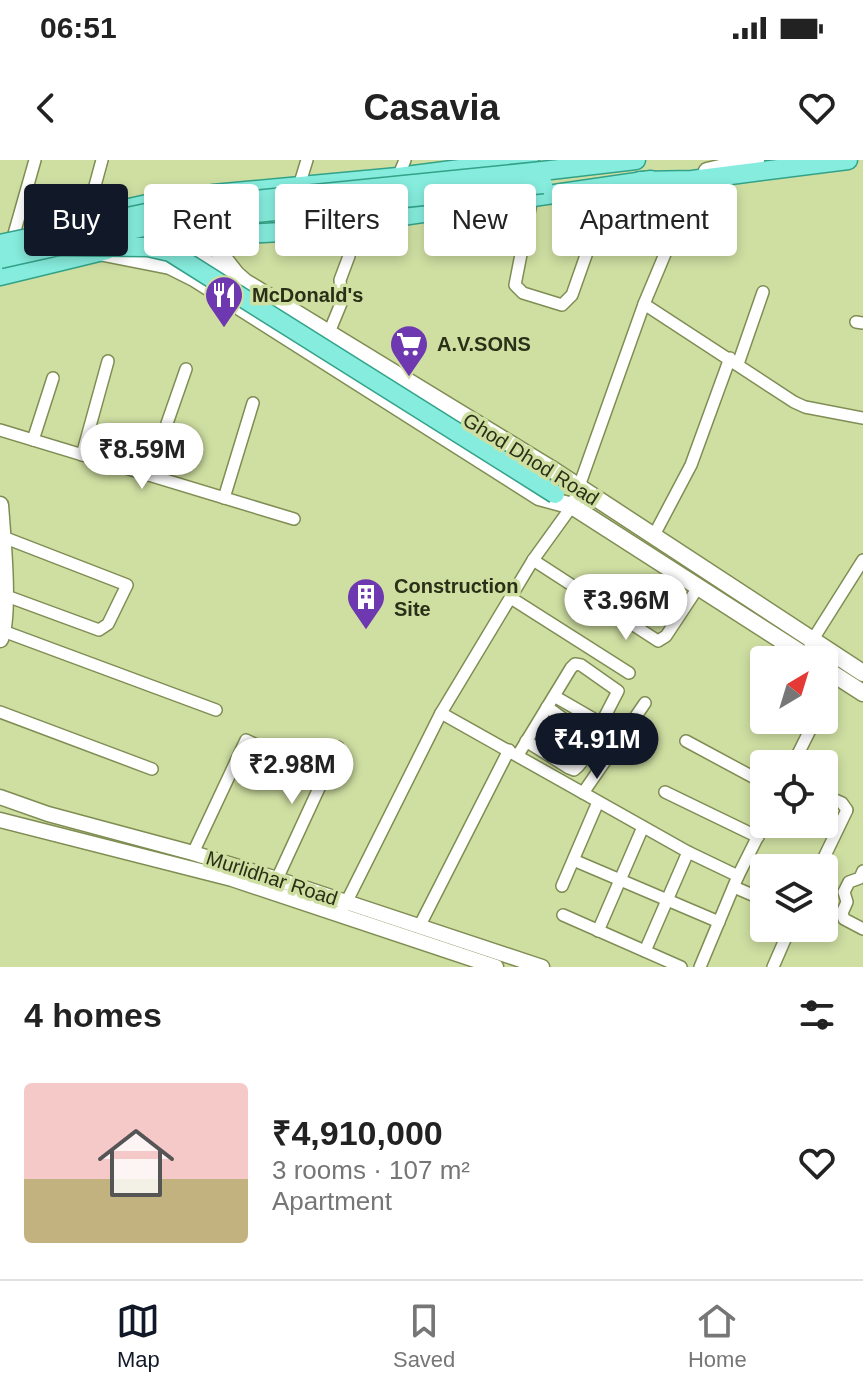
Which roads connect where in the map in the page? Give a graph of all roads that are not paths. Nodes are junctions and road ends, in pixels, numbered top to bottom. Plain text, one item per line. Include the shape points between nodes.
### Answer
1 (35, 160) edge
2 (102, 160) edge
3 (307, 160) edge
4 (627, 160) edge
5 (636, 160) edge
6 (756, 160) edge
7 (848, 160) edge
8 (483, 162) edge
9 (401, 168) edge
10 (717, 177) junction
11 (537, 178) edge
12 (687, 180) junction
13 (659, 181) junction
14 (93, 184) edge
15 (300, 184) edge
16 (310, 184) edge
17 (586, 184) edge
18 (634, 184) edge
19 (660, 184) edge
20 (711, 184) edge
21 (408, 214) edge
22 (128, 230) edge
23 (5, 238) edge
24 (128, 247) edge
25 (24, 254) edge
26 (83, 256) edge
27 (120, 256) edge
28 (196, 256) edge
29 (223, 256) edge
30 (349, 256) edge
31 (586, 256) edge
32 (664, 256) edge
33 (0, 259) edge
34 (0, 276) edge
35 (239, 277) junction
36 (763, 292) dead end
37 (644, 304) junction
38 (328, 335) junction
39 (108, 361) dead end
40 (734, 361) junction
41 (186, 369) dead end
42 (53, 378) dead end
43 (253, 403) dead end
44 (863, 418) edge
45 (0, 430) edge
46 (33, 440) junction
47 (82, 455) junction
48 (149, 475) junction
49 (578, 488) junction
50 (224, 498) junction
51 (564, 501) junction
52 (0, 505) edge
53 (294, 519) dead end
54 (3, 537) junction
55 (653, 537) junction
56 (533, 560) junction
57 (863, 560) edge
58 (699, 586) junction
59 (2, 594) edge
60 (511, 598) junction
61 (2, 635) edge
62 (799, 646) edge
63 (801, 646) edge
64 (813, 646) edge
65 (838, 663) edge
66 (629, 673) dead end
67 (863, 673) edge
68 (838, 677) edge
69 (863, 693) edge
70 (554, 696) junction
71 (645, 703) dead end
72 (547, 707) junction
73 (216, 710) dead end
74 (0, 712) edge
75 (441, 713) junction
76 (526, 741) junction
77 (686, 741) dead end
78 (338, 747) dead end
79 (514, 753) junction
80 (152, 769) dead end
81 (750, 775) edge
82 (324, 777) junction
83 (665, 792) dead end
84 (583, 793) junction
85 (0, 797) edge
86 (838, 801) edge
87 (598, 802) junction
88 (0, 820) edge
89 (643, 827) junction
90 (838, 829) edge
91 (750, 833) edge
92 (758, 838) edge
93 (688, 852) junction
94 (193, 853) junction
95 (578, 862) dead end
96 (863, 871) edge
97 (277, 879) junction
98 (620, 880) junction
99 (736, 881) junction
100 (562, 886) dead end
101 (750, 890) edge
102 (668, 900) junction
103 (347, 902) junction
104 (563, 915) dead end
105 (339, 916) junction
106 (719, 922) junction
107 (420, 925) junction
108 (863, 929) edge
109 (598, 931) junction
110 (786, 942) edge
111 (645, 951) junction
112 (778, 966) edge
113 (496, 967) edge
114 (542, 967) edge
115 (681, 967) edge
116 (700, 967) edge

1 - 23 street
2 - 14 street
3 - 15 street
4 - 5 main road
4 - 11 main road
6 - 12 main road
7 - 10 main road
8 - 9 main road
8 - 11 main road
9 - 16 main road
10 - 12 main road
10 - 20 street
11 - 13 main road
11 - 17 main road
11 - 21 main road
11 - 22 main road, bridge
11 - 23 main road, bridge via 165,209
11 - 31 street via 515,285 523,293 562,305 572,295
12 - 13 main road
13 - 18 main road
13 - 19 street
24 - 51 main road, bridge via 170,252
25 - 33 main road, bridge
26 - 34 main road
27 - 51 main road, Ghod Dhod Road via 170,266 194,278 539,497
28 - 35 main road
29 - 35 main road, Ghod Dhod Road
30 - 38 street via 340,280 342,301
32 - 37 street
35 - 38 main road, Ghod Dhod Road
36 - 40 street
37 - 40 street
37 - 49 street
38 - 49 main road, Ghod Dhod Road
39 - 47 street
40 - 44 street via 799,404
40 - 55 street via 691,465
41 - 48 street
42 - 46 street
43 - 50 street
45 - 46 street
46 - 47 street
47 - 48 street
48 - 50 street
49 - 51 street
49 - 55 main road, Ghod Dhod Road
50 - 53 street
51 - 56 street
51 - 58 main road, Ghod Dhod Road
52 - 54 main road
54 - 59 main road
54 - 59 street via 127,585 108,624 99,630
55 - 63 main road, Ghod Dhod Road
56 - 58 street via 658,641
56 - 60 street
57 - 64 street
58 - 62 main road, Ghod Dhod Road
59 - 61 main road
60 - 66 street
60 - 75 street
61 - 73 street
65 - 67 main road, Ghod Dhod Road
68 - 69 main road
70 - 70 street via 599,722 618,691 575,664
70 - 72 street
71 - 84 street
72 - 76 street
72 - 76 street via 591,739 578,767 569,768
74 - 80 street
75 - 79 street
75 - 103 street
76 - 79 street
77 - 81 street
78 - 82 street
79 - 84 street
79 - 107 street
82 - 94 street via 246,740
82 - 97 street
83 - 91 street
84 - 87 street
85 - 94 street, Murlidhar Road
86 - 90 street via 847,810
87 - 89 street
87 - 100 street
88 - 105 street, Murlidhar Road via 232,879
89 - 93 street
89 - 98 street
92 - 99 street
93 - 99 street
93 - 102 street
94 - 97 street, Murlidhar Road
95 - 98 street
96 - 108 street via 849,882 842,913
97 - 103 street, Murlidhar Road
98 - 102 street
98 - 109 street
99 - 101 street
99 - 106 street
102 - 106 street
102 - 111 street
103 - 105 street
103 - 107 street, Murlidhar Road
104 - 109 street
105 - 113 street, Murlidhar Road
106 - 116 street
107 - 114 street, Murlidhar Road
109 - 111 street
110 - 112 street
111 - 115 street

